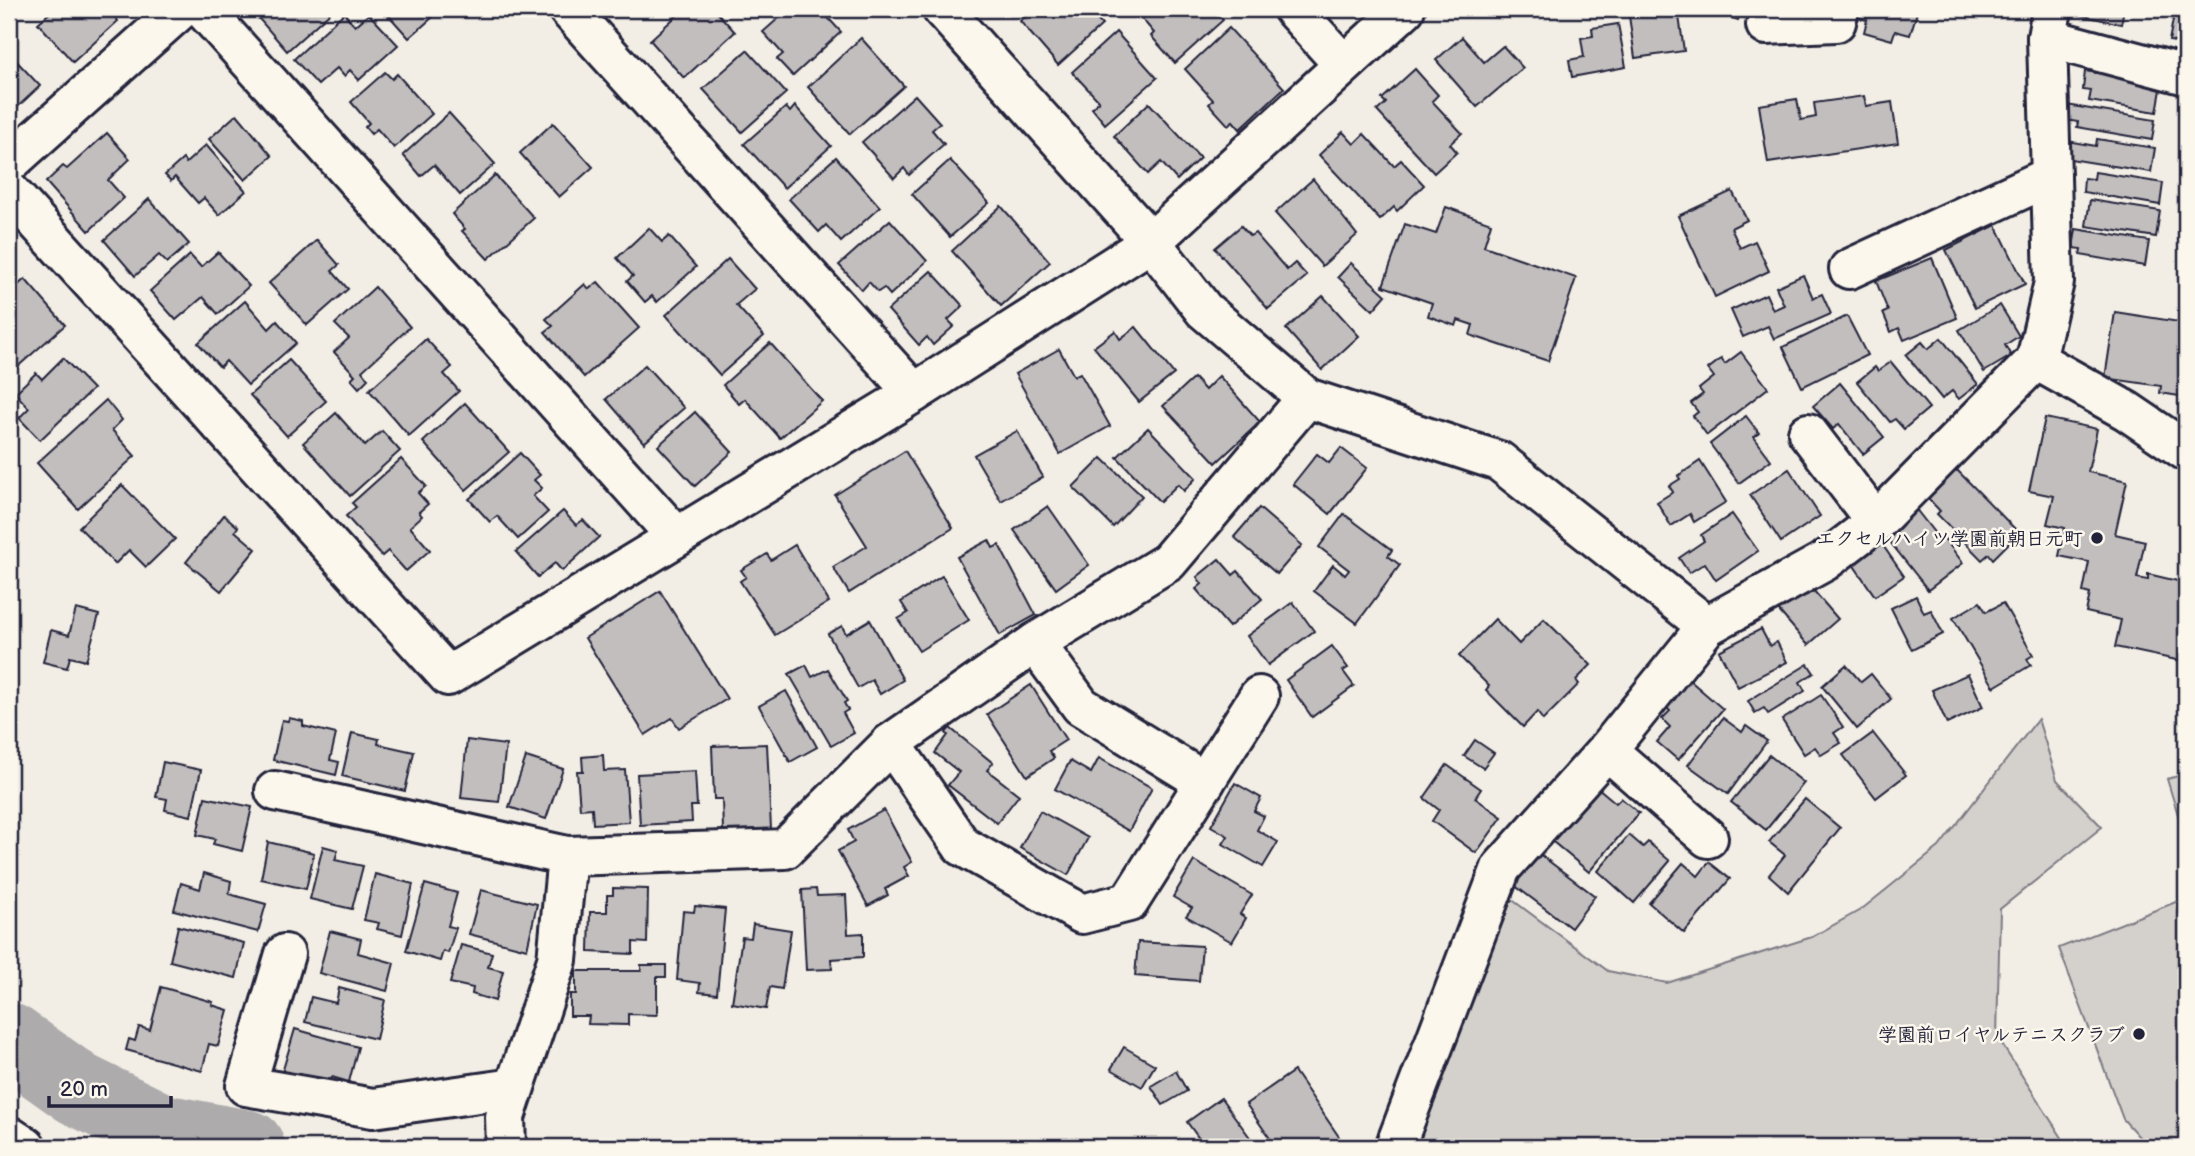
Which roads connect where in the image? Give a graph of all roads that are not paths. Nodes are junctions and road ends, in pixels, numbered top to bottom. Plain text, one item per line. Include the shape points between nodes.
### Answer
1 (181, 9) edge
2 (203, 9) edge
3 (568, 9) edge
4 (942, 9) edge
5 (1293, 9) edge
6 (1405, 9) edge
7 (1839, 9) edge
8 (2050, 23) edge
9 (1766, 25) dead end
10 (1343, 64) junction
11 (2186, 75) edge
12 (9, 163) edge
13 (2052, 176) junction
14 (9, 191) edge
15 (1152, 242) junction
16 (1849, 269) dead end
17 (2036, 360) junction
18 (914, 393) junction
19 (1307, 398) junction
20 (1808, 433) dead end
21 (2186, 451) edge
22 (1876, 522) junction
23 (676, 536) junction
24 (1707, 626) junction
25 (1035, 643) junction
26 (1259, 696) dead end
27 (891, 743) junction
28 (1607, 750) junction
29 (1205, 782) junction
30 (275, 791) dead end
31 (1708, 838) dead end
32 (568, 856) junction
33 (285, 954) dead end
34 (508, 1117) edge
35 (9, 1136) edge
36 (26, 1147) edge
37 (1395, 1147) edge

1 - 12 street
2 - 23 street
3 - 18 street
4 - 15 street
5 - 10 street
6 - 10 street
7 - 9 street via 1836,22
8 - 11 street
8 - 13 street
10 - 15 street
13 - 16 street
13 - 17 street via 2054,282
14 - 23 street via 448,676
15 - 18 street
15 - 19 street via 1204,310
17 - 21 street via 2127,411
17 - 22 street
18 - 23 street
19 - 24 street via 1499,461
19 - 25 street via 1168,562
20 - 22 street
22 - 24 street via 1825,561
24 - 28 street
25 - 27 street
25 - 29 street via 1081,706
26 - 29 street
27 - 29 street via 962,846 1082,914 1129,902
27 - 32 street via 785,849
28 - 31 street
28 - 37 street via 1502,868
30 - 32 street
32 - 34 street via 557,960
33 - 34 street via 246,1086 373,1108
35 - 36 street

